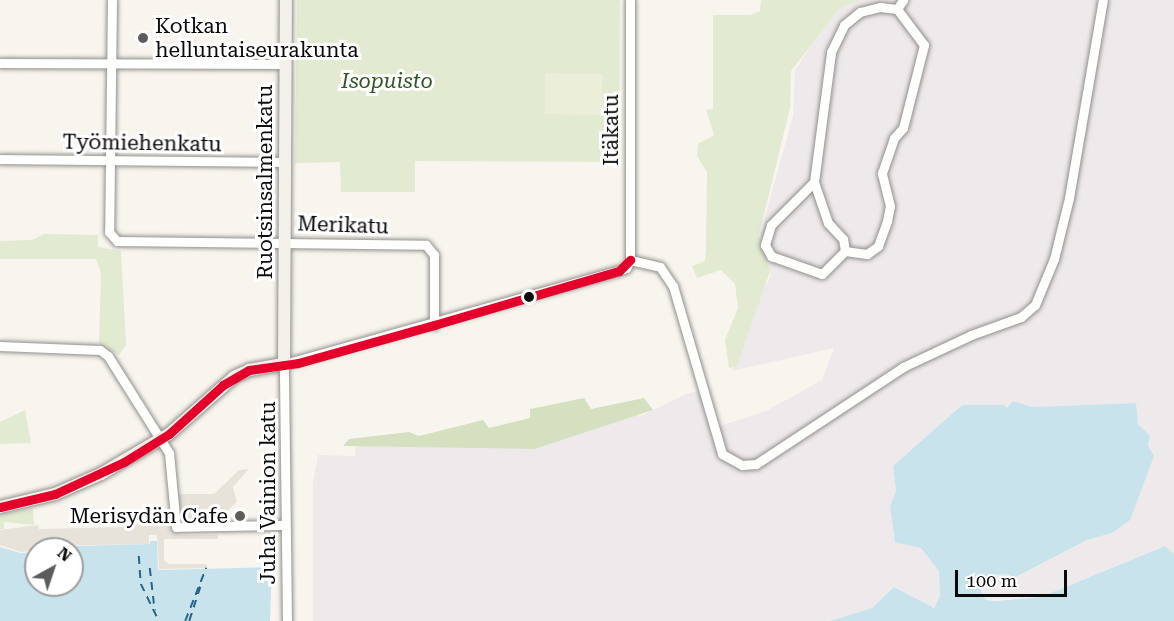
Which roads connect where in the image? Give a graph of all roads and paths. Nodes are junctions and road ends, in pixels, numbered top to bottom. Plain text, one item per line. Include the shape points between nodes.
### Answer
1 (112, 0) edge
2 (286, 0) edge
3 (630, 0) edge
4 (903, 0) edge
5 (1103, 0) edge
6 (897, 9) junction
7 (0, 63) edge
8 (111, 63) junction
9 (285, 64) junction
10 (0, 159) edge
11 (111, 160) junction
12 (284, 162) junction
13 (814, 182) junction
14 (284, 241) junction
15 (846, 251) junction
16 (630, 260) junction
17 (434, 325) junction
18 (0, 346) edge
19 (284, 364) junction
20 (162, 439) junction
21 (0, 507) edge
22 (285, 525) junction
23 (287, 621) edge

1 - 8 street
2 - 9 street, Ruotsinsalmenkatu
3 - 16 street, Itäkatu
4 - 6 street
5 - 16 street via 1069,198 1054,259 1035,305 1022,317 971,335 903,367 756,464 742,465 728,459 716,441 673,285 660,267
6 - 13 street via 880,7 860,12 844,25 831,52
6 - 15 street via 924,45 903,128 894,138 882,173 890,206 887,221 878,246 867,254
7 - 8 street
8 - 9 street
8 - 11 street
9 - 12 street, Ruotsinsalmenkatu
10 - 11 street, Työmiehenkatu
11 - 12 street, Työmiehenkatu
11 - 14 street, Merikatu via 108,232 117,241
12 - 14 street, Ruotsinsalmenkatu
13 - 15 street via 828,223 843,239
13 - 15 street via 771,225 765,245 771,256 817,274 822,274
14 - 17 street, Merikatu via 430,247
14 - 19 street, Ruotsinsalmenkatu
16 - 17 street via 626,268 618,271
17 - 19 street
18 - 20 street via 100,350 108,356
19 - 20 street via 249,370 234,377
19 - 22 street, Juha Vainion katu
20 - 21 street via 78,485
20 - 22 street via 169,453 176,527
22 - 23 street, Juha Vainion katu

